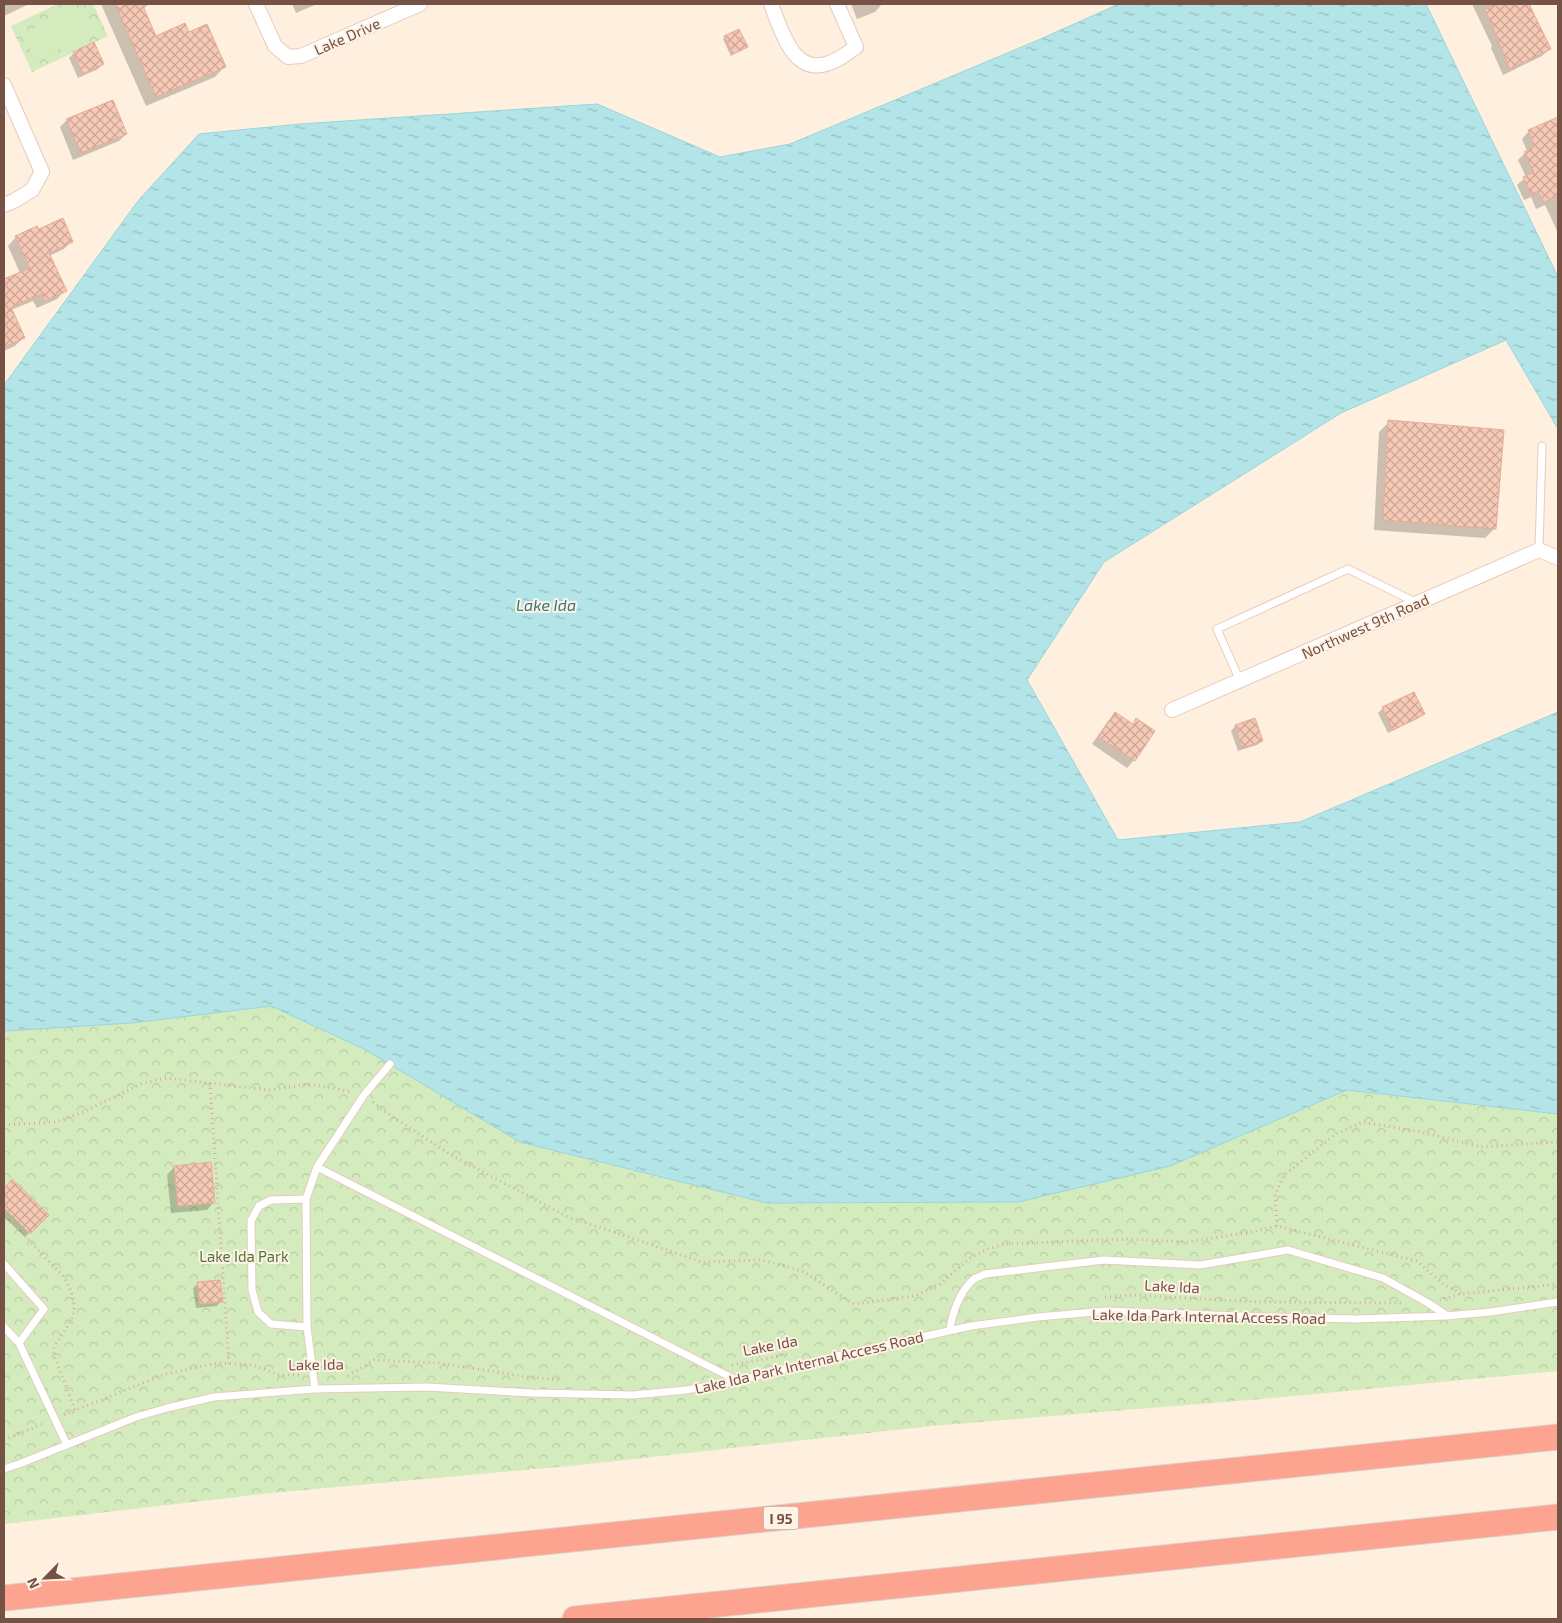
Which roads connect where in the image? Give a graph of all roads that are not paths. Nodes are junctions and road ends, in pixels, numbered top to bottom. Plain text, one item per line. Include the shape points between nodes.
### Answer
1 (256, 4) edge
2 (420, 4) edge
3 (770, 4) edge
4 (837, 4) edge
5 (4, 86) edge
6 (4, 205) edge
7 (1542, 446) dead end
8 (1539, 550) junction
9 (1558, 558) edge
10 (1417, 603) junction
11 (1240, 681) junction
12 (1172, 710) dead end
13 (390, 1064) dead end
14 (317, 1167) junction
15 (306, 1199) junction
16 (4, 1264) edge
17 (1558, 1302) edge
18 (1446, 1316) junction
19 (4, 1327) edge
20 (306, 1327) junction
21 (950, 1330) junction
22 (19, 1343) junction
23 (738, 1381) junction
24 (315, 1389) junction
25 (1558, 1437) edge
26 (67, 1445) junction
27 (4, 1469) edge
28 (1558, 1517) edge
29 (4, 1598) edge
30 (574, 1619) edge

1 - 2 street, Lake Drive via 275,46 288,57 301,56
3 - 4 street via 792,53 800,62 816,66 828,64 856,47
5 - 6 street via 42,172 32,190
7 - 8 lane
8 - 9 street
8 - 10 street, Northwest 9th Road
10 - 11 street, Northwest 9th Road
10 - 11 lane via 1348,569 1217,629
11 - 12 street, Northwest 9th Road
13 - 14 lane via 364,1095
14 - 15 lane
14 - 23 lane
15 - 20 lane
15 - 20 lane via 271,1200 259,1206 251,1221 252,1290 258,1312 271,1324
16 - 22 lane via 44,1309
17 - 18 lane, Lake Ida Park Internal Access Road
18 - 21 lane, Lake Ida Park Internal Access Road via 1267,1318 1106,1311
18 - 21 lane via 1383,1278 1288,1250 1200,1266 1104,1260 985,1274 974,1279 959,1299
19 - 22 lane
20 - 24 lane
21 - 23 lane, Lake Ida Park Internal Access Road
22 - 26 lane
23 - 24 lane, Lake Ida Park Internal Access Road via 633,1395 427,1387
24 - 26 lane, Lake Ida Park Internal Access Road via 214,1397 136,1418
25 - 29 highway, I 95
26 - 27 lane, Lake Ida Park Internal Access Road
28 - 30 highway

